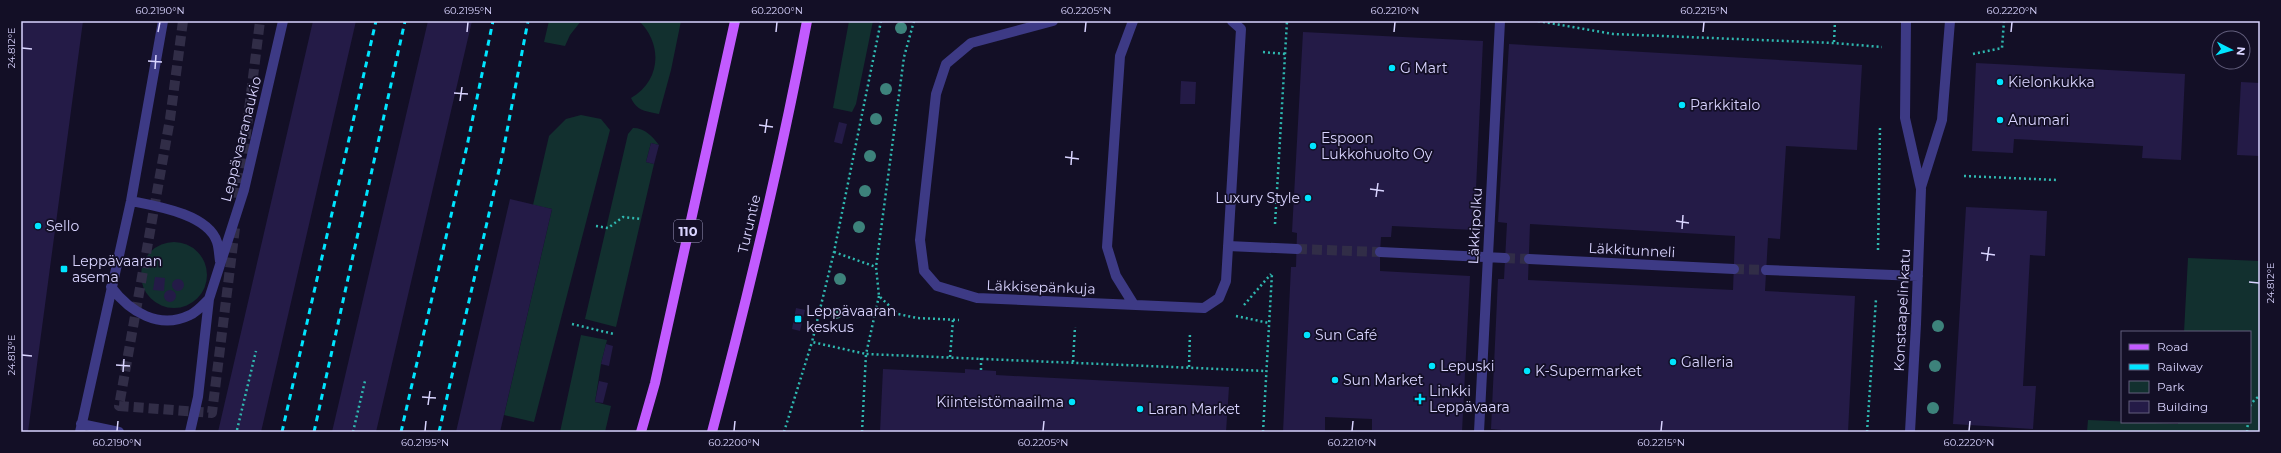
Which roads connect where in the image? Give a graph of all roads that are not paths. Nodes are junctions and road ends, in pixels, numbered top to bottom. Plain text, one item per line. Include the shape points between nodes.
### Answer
1 (162, 21) edge
2 (283, 21) edge
3 (735, 21) edge
4 (807, 21) edge
5 (1053, 21) edge
6 (1133, 21) edge
7 (1232, 21) edge
8 (1500, 21) edge
9 (1906, 21) edge
10 (1950, 21) edge
11 (1244, 25) edge
12 (1921, 189) junction
13 (131, 201) junction
14 (1228, 246) junction
15 (1297, 249) tunnel mouth
16 (1380, 252) tunnel mouth
17 (1487, 257) junction
18 (1505, 258) tunnel mouth
19 (1529, 259) tunnel mouth
20 (220, 263) junction
21 (1734, 269) tunnel mouth
22 (1766, 270) tunnel mouth
23 (1918, 276) junction
24 (111, 287) junction
25 (209, 299) junction
26 (1134, 305) junction
27 (81, 428) edge
28 (119, 432) edge
29 (190, 432) edge
30 (641, 432) edge
31 (712, 432) edge
32 (1479, 432) edge
33 (1910, 432) edge

1 - 13 street
2 - 20 street, Leppävaaranaukio via 244,190
3 - 30 main road, 110 via 655,383
4 - 31 main road, Turuntie via 794,92 745,307
5 - 26 street, Läkkisepänkuja via 971,43 946,64 935,102 920,240 924,271 937,286 977,298
6 - 26 street via 1120,56 1107,247 1116,276
7 - 11 street, Läkkisepänkuja
8 - 17 street, Läkkipolku
9 - 12 street, Konstaapelinkatu via 1905,118
10 - 12 street, Konstaapelinkatu via 1942,120
11 - 14 street, Läkkisepänkuja
12 - 23 street, Konstaapelinkatu
13 - 20 street, Leppävaaranaukio via 178,211 203,225 217,241
13 - 24 street
14 - 15 street
14 - 26 street, Läkkisepänkuja via 1226,281 1219,298 1209,305 1204,308
16 - 17 street
17 - 18 street
17 - 32 street, Läkkipolku
19 - 21 street, Läkkitunneli
20 - 25 street, Leppävaaranaukio
22 - 23 street
23 - 33 street, Konstaapelinkatu
24 - 25 street via 123,302 146,317 170,321 191,315
24 - 27 street
25 - 29 street, Leppävaaranaukio via 198,397
27 - 28 street

